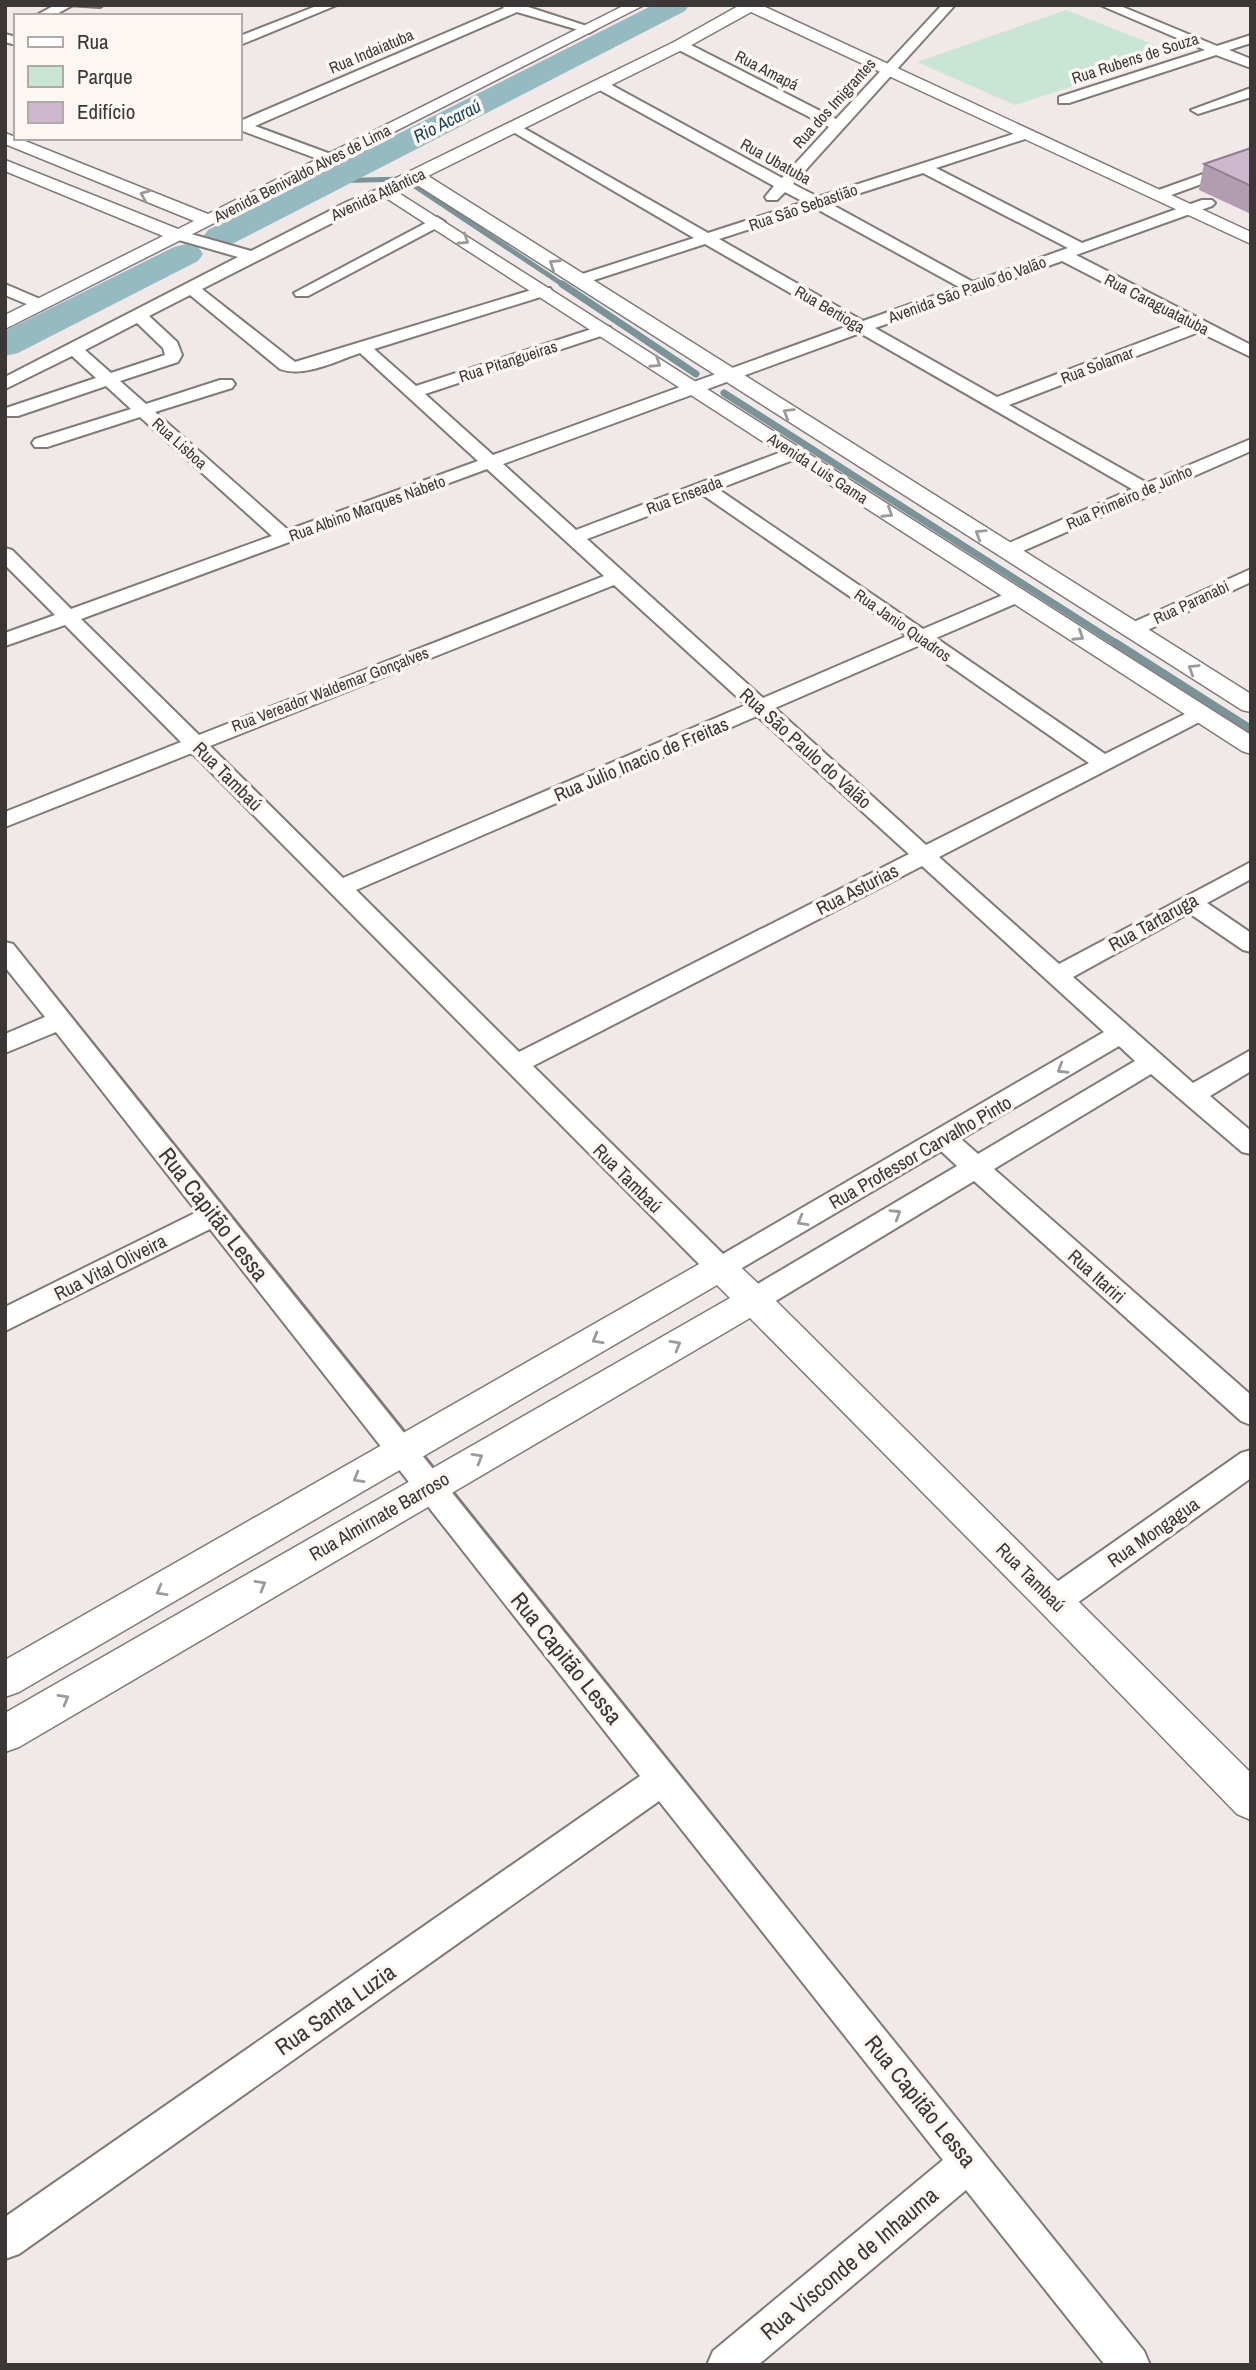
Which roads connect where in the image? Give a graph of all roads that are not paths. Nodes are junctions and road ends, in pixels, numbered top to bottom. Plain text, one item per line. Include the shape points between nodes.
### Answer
1 (69, 5) edge
2 (100, 5) edge
3 (331, 5) edge
4 (637, 5) edge
5 (777, 5) edge
6 (949, 5) edge
7 (1107, 5) edge
8 (751, 6) edge
9 (511, 7) edge
10 (46, 14) edge
11 (589, 29) junction
12 (1251, 38) edge
13 (242, 39) edge
14 (680, 46) junction
15 (1216, 50) junction
16 (1251, 64) edge
17 (892, 65) junction
18 (601, 85) junction
19 (1251, 92) edge
20 (1064, 100) dead end
21 (1198, 110) dead end
22 (837, 125) junction
23 (242, 126) edge
24 (242, 126) edge
25 (515, 128) junction
26 (1026, 134) junction
27 (5, 138) edge
28 (331, 159) junction
29 (1251, 162) edge
30 (5, 165) edge
31 (923, 167) junction
32 (416, 176) junction
33 (784, 185) junction
34 (1175, 188) junction
35 (386, 190) junction
36 (1158, 195) junction
37 (816, 203) junction
38 (1207, 203) junction
39 (1189, 209) junction
40 (208, 220) junction
41 (436, 222) junction
42 (1251, 224) edge
43 (746, 226) junction
44 (184, 237) junction
45 (707, 239) junction
46 (1251, 239) edge
47 (1082, 248) junction
48 (246, 254) junction
49 (1063, 255) junction
50 (579, 280) junction
51 (971, 287) junction
52 (5, 289) edge
53 (193, 289) junction
54 (544, 291) junction
55 (302, 293) dead end
56 (41, 305) junction
57 (139, 316) junction
58 (5, 323) edge
59 (1199, 326) junction
60 (861, 327) junction
61 (604, 330) junction
62 (364, 348) junction
63 (74, 349) junction
64 (1251, 352) edge
65 (728, 375) junction
66 (110, 381) junction
67 (5, 384) edge
68 (226, 384) dead end
69 (694, 388) junction
70 (413, 392) junction
71 (995, 404) junction
72 (143, 410) junction
73 (12, 412) dead end
74 (41, 443) dead end
75 (1251, 444) edge
76 (1232, 452) junction
77 (795, 453) junction
78 (490, 462) junction
79 (1251, 463) edge
80 (705, 488) junction
81 (1146, 490) junction
82 (286, 538) junction
83 (573, 538) junction
84 (1007, 551) junction
85 (5, 554) edge
86 (1251, 575) edge
87 (617, 577) junction
88 (1017, 596) junction
89 (67, 618) junction
90 (1132, 630) junction
91 (923, 638) junction
92 (5, 640) edge
93 (1251, 705) edge
94 (762, 708) junction
95 (1200, 714) junction
96 (194, 742) junction
97 (1251, 746) edge
98 (1102, 762) junction
99 (5, 820) edge
100 (923, 855) junction
101 (1251, 869) edge
102 (341, 888) junction
103 (1191, 902) junction
104 (1251, 944) edge
105 (5, 950) edge
106 (1056, 975) junction
107 (60, 1020) junction
108 (1120, 1034) junction
109 (5, 1044) edge
110 (1251, 1059) edge
111 (1152, 1062) junction
112 (515, 1065) junction
113 (1191, 1096) junction
114 (944, 1139) junction
115 (1251, 1145) edge
116 (974, 1167) junction
117 (214, 1215) junction
118 (720, 1268) junction
119 (754, 1300) junction
120 (5, 1320) edge
121 (1251, 1413) edge
122 (402, 1453) junction
123 (1251, 1462) edge
124 (428, 1486) junction
125 (1055, 1601) junction
126 (5, 1680) edge
127 (5, 1734) edge
128 (664, 1778) junction
129 (1251, 1801) edge
130 (970, 2162) junction
131 (5, 2240) edge
132 (727, 2365) edge
133 (1130, 2365) edge

1 - 2 lane
1 - 10 street
3 - 13 street
4 - 11 street, Avenida Benivaldo Alves de Lima
5 - 17 street
6 - 17 street, Rua dos Imigrantes
7 - 15 street
8 - 14 street, Avenida Atlântica
8 - 17 street
9 - 11 street
9 - 23 street, Rua Indaiatuba
11 - 28 street, Avenida Benivaldo Alves de Lima
12 - 15 street, Rua Rubens de Souza
14 - 18 street, Avenida Atlântica
14 - 22 street, Rua Amapá
15 - 16 street
15 - 20 street, Rua Rubens de Souza
17 - 22 street, Rua dos Imigrantes
17 - 26 street
17 - 34 street
18 - 25 street, Avenida Atlântica
18 - 33 street, Rua Ubatuba
19 - 21 street
22 - 33 street, Rua dos Imigrantes
24 - 28 street
25 - 32 street, Avenida Atlântica
25 - 45 street, Rua Bertioga
26 - 31 street, Rua São Sebastião
26 - 36 street
40 -> 27 street
28 - 40 street, Avenida Benivaldo Alves de Lima
29 - 34 street
30 - 44 street
31 - 37 street, Rua São Sebastião
31 - 47 street
32 - 35 street, Avenida Atlântica
50 -> 32 street, Avenida Luis Gama
33 - 37 street, Rua Ubatuba
33 - 43 street, Rua dos Imigrantes
34 - 36 street
34 - 38 street
35 - 41 street, Avenida Luis Gama
35 - 48 street, Avenida Atlântica
36 - 39 street
37 - 43 street, Rua São Sebastião
37 - 51 street, Rua Ubatuba
38 - 39 street, Avenida São Paulo do Valão
38 - 42 street
39 - 46 street
39 - 47 street, Avenida São Paulo do Valão
40 - 44 street, Avenida Benivaldo Alves de Lima
41 -> 54 street, Avenida Luis Gama
41 - 55 street
43 - 45 street, Rua São Sebastião
44 - 48 street
44 - 56 street, Avenida Benivaldo Alves de Lima
45 - 50 street, Rua São Sebastião
45 - 60 street, Rua Bertioga
47 - 49 street, Avenida São Paulo do Valão
48 - 53 street, Avenida Atlântica
49 - 51 street, Avenida São Paulo do Valão
49 - 59 street, Rua Caraguatatuba
50 - 65 street, Avenida Luis Gama
51 - 60 street, Avenida São Paulo do Valão
52 - 56 street
53 - 57 street, Avenida Atlântica
53 - 62 street via 294,368
54 - 61 street, Avenida Luis Gama
54 - 62 street
56 - 58 street, Avenida Benivaldo Alves de Lima
57 - 63 street, Avenida Atlântica
57 - 66 street via 171,346 174,355
59 - 64 street, Rua Caraguatatuba
59 - 71 street, Rua Solamar
60 - 65 street, Avenida São Paulo do Valão
60 - 71 street, Rua Bertioga
61 -> 69 street, Avenida Luis Gama
61 - 70 street, Rua Pitangueiras
62 - 70 street, Rua São Paulo do Valão
63 - 66 street, Rua Lisboa
63 - 67 street, Avenida Atlântica
65 - 69 street, Rua Albino Marques Nabeto
84 -> 65 street, Avenida Luis Gama
66 - 72 street, Rua Lisboa
66 - 73 street
68 - 72 street
69 - 77 street, Avenida Luis Gama
69 - 78 street, Rua Albino Marques Nabeto
70 - 78 street, Rua São Paulo do Valão
71 - 81 street, Rua Bertioga
72 - 74 street
72 - 82 street, Rua Lisboa
75 - 76 street, Rua Primeiro de Junho
76 - 79 street
76 - 81 street, Rua Primeiro de Junho
77 - 80 street, Rua Enseada
77 -> 88 street, Avenida Luis Gama
78 - 82 street, Rua Albino Marques Nabeto
78 - 83 street, Rua São Paulo do Valão
80 - 83 street, Rua Enseada
80 - 91 street, Rua Janio Quadros
81 - 84 street, Rua Primeiro de Junho
82 - 89 street, Rua Albino Marques Nabeto
83 - 87 street, Rua São Paulo do Valão
84 - 90 street, Avenida Luis Gama
85 - 89 street, Rua Tambaú
86 - 90 street, Rua Paranabi
87 - 94 street, Rua São Paulo do Valão
87 - 96 street, Rua Vereador Waldemar Gonçalves
88 - 91 street, Rua Julio Inacio de Freitas
88 -> 95 street, Avenida Luis Gama
89 - 92 street, Rua Albino Marques Nabeto
89 - 96 street, Rua Tambaú
93 -> 90 street, Avenida Luis Gama
91 - 94 street, Rua Julio Inacio de Freitas
91 - 98 street, Rua Janio Quadros
94 - 100 street, Rua São Paulo do Valão
94 - 102 street, Rua Julio Inacio de Freitas
95 - 97 street, Avenida Luis Gama
95 - 98 street, Rua Asturias
96 - 99 street, Rua Vereador Waldemar Gonçalves
96 - 102 street, Rua Tambaú
98 - 100 street, Rua Asturias
100 - 106 street, Rua São Paulo do Valão
100 - 112 street, Rua Asturias
101 - 103 street, Rua Tartaruga
102 - 112 street, Rua Tambaú
103 - 104 street
103 - 106 street, Rua Tartaruga
105 - 107 street, Rua Capitão Lessa
106 - 108 street, Rua São Paulo do Valão
107 - 109 street
107 - 117 street, Rua Capitão Lessa
108 - 111 street, Rua São Paulo do Valão
108 -> 114 street, Rua Professor Carvalho Pinto
110 - 113 street
111 - 113 street, Rua São Paulo do Valão
111 - 116 street, Rua Professor Carvalho Pinto
112 - 118 street, Rua Tambaú
113 - 115 street, Rua São Paulo do Valão
114 - 116 street, Rua Itariri
114 -> 118 street, Rua Professor Carvalho Pinto
119 -> 116 street, Rua Professor Carvalho Pinto
116 - 121 street, Rua Itariri
117 - 120 street, Rua Vital Oliveira
117 - 122 street, Rua Capitão Lessa
118 - 119 street, Rua Tambaú
118 -> 122 street
124 -> 119 street, Rua Almirnate Barroso
119 - 125 street, Rua Tambaú
122 - 124 street, Rua Capitão Lessa
122 -> 126 street
123 - 125 street, Rua Mongagua
127 -> 124 street, Rua Almirnate Barroso
124 - 128 street, Rua Capitão Lessa
125 - 129 street, Rua Tambaú
128 - 130 street, Rua Capitão Lessa
128 - 131 street, Rua Santa Luzia
130 - 132 street, Rua Visconde de Inhauma
130 - 133 street, Rua Capitão Lessa

